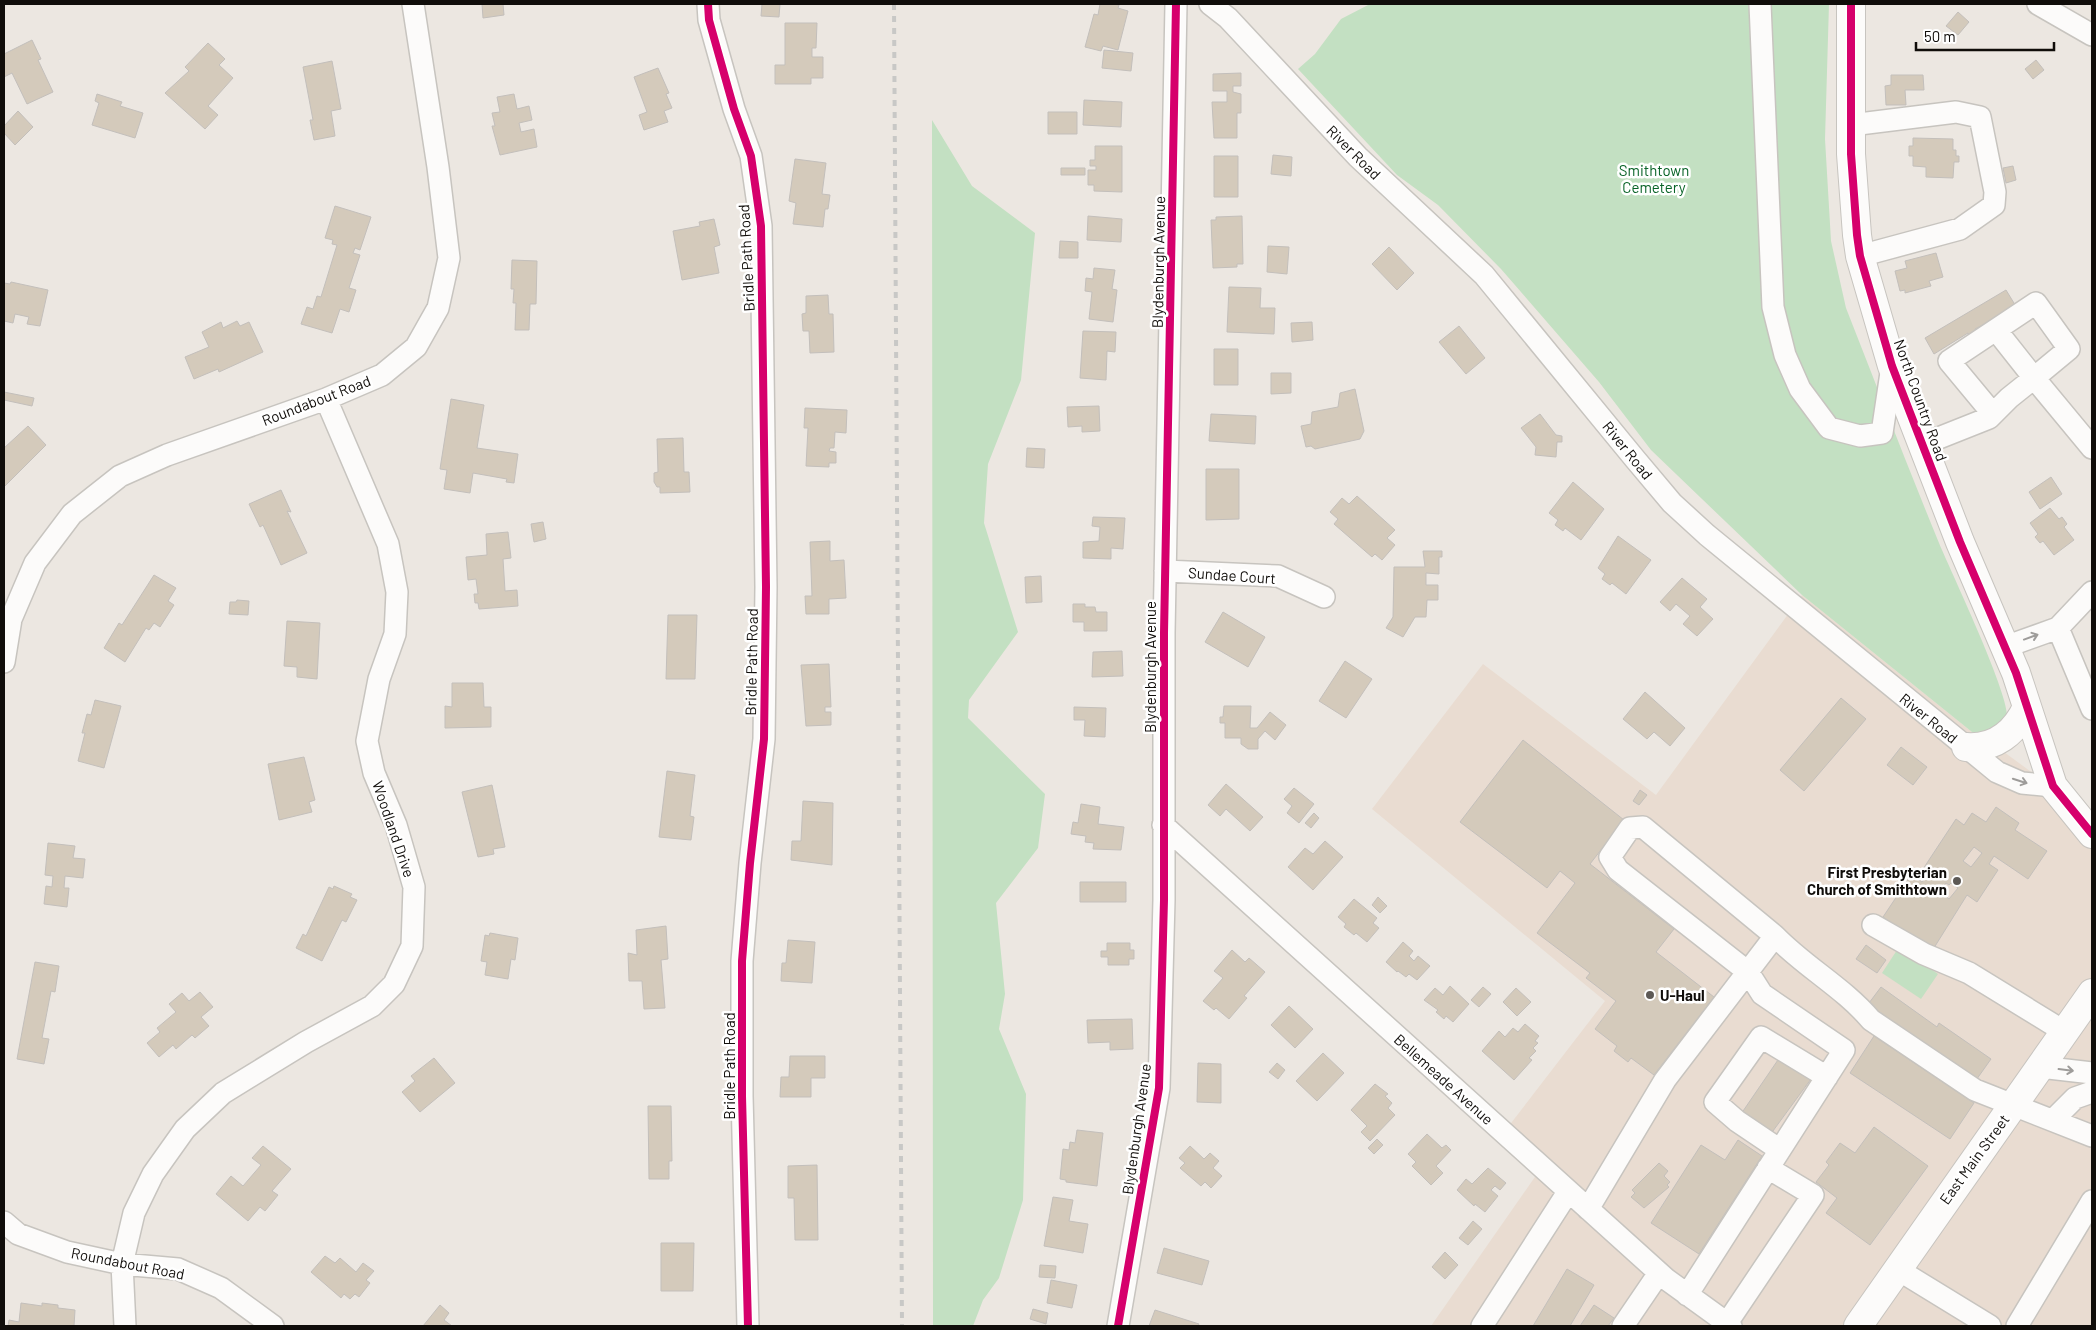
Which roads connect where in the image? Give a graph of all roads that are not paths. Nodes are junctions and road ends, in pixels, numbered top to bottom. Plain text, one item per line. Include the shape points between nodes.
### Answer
1 (413, 4) edge
2 (708, 4) edge
3 (1176, 4) edge
4 (1210, 4) edge
5 (1760, 4) edge
6 (1850, 4) edge
7 (2038, 4) edge
8 (2092, 35) edge
9 (1851, 125) junction
10 (1860, 256) junction
11 (1996, 330) junction
12 (1892, 366) junction
13 (2034, 378) junction
14 (326, 399) junction
15 (1993, 414) junction
16 (1921, 445) junction
17 (2092, 448) edge
18 (1165, 571) junction
19 (2092, 592) edge
20 (1324, 597) dead end
21 (2058, 628) junction
22 (2005, 647) junction
23 (4, 662) edge
24 (2027, 707) junction
25 (2092, 709) edge
26 (1966, 748) junction
27 (2053, 786) junction
28 (1163, 825) junction
29 (2092, 834) edge
30 (1873, 925) dead end
31 (1775, 936) junction
32 (1748, 972) junction
33 (2082, 1015) edge
34 (2040, 1067) junction
35 (2092, 1073) edge
36 (1827, 1077) junction
37 (2092, 1092) edge
38 (2013, 1106) junction
39 (2053, 1120) junction
40 (2092, 1136) edge
41 (1780, 1150) junction
42 (1768, 1168) junction
43 (1568, 1192) junction
44 (2092, 1201) edge
45 (1588, 1209) junction
46 (4, 1222) edge
47 (122, 1264) junction
48 (1897, 1269) junction
49 (1658, 1272) junction
50 (1687, 1295) junction
51 (1729, 1325) edge
52 (125, 1326) edge
53 (273, 1326) edge
54 (748, 1326) edge
55 (1118, 1326) edge
56 (1482, 1326) edge
57 (1623, 1326) edge
58 (1858, 1326) edge
59 (1990, 1326) edge
60 (2017, 1326) edge

1 - 14 street, Roundabout Road via 449,258 438,308 416,347 382,375
2 - 54 street, Bridle Path Road via 709,20 751,156 761,226 766,587 764,739 742,961
3 - 18 street, Blydenburgh Avenue
4 - 26 street, River Road via 1228,18 1358,157 1484,275 1672,502 1763,583
5 - 12 street via 1773,307 1785,355 1800,389 1829,428 1860,436 1882,433
6 - 9 main road, North Country Road
7 - 8 street
9 - 10 main road, North Country Road via 1853,201
9 - 10 street via 1956,112 1980,117 1995,192 1994,205 1960,229
10 - 12 main road, North Country Road
11 - 13 street
11 - 13 street via 2036,303 2070,349
11 - 15 street via 1949,361
12 - 16 main road, North Country Road
13 - 15 street
13 - 17 street
14 - 23 street, Roundabout Road via 167,455 120,476 72,514 34,562 12,619
14 - 47 street, Woodland Drive via 388,544 397,592 395,634 379,679 367,741 374,773 396,825 414,887 412,946 394,984 372,1006 223,1093 184,1129 153,1174 134,1213
15 - 16 street
16 - 22 main road, North Country Road
18 - 20 street, Sundae Court via 1278,576
18 - 28 street, Blydenburgh Avenue
19 - 21 street
22 -> 21 street
21 - 25 street
22 - 24 main road, North Country Road
24 - 26 main road via 2014,727 1995,742 1981,748
24 - 27 main road, North Country Road
26 -> 27 street, River Road via 1996,772 2022,783
27 - 29 main road
28 - 43 street, Bellemeade Avenue
28 - 55 street, Blydenburgh Avenue via 1159,1088
30 - 33 street via 1924,954
31 - 32 street
31 - 32 street via 1643,826 1630,828 1610,857 1618,870
31 - 38 street via 1796,958 1871,1020 1975,1090
32 - 36 street via 1762,994 1844,1050
32 - 45 street via 1665,1080
33 - 34 main road, East Main Street
34 -> 35 street
34 - 38 main road, East Main Street
36 - 41 street
36 - 41 street via 1761,1037 1715,1102
37 - 39 street via 2075,1098
38 - 39 street
38 - 48 main road, East Main Street
39 - 40 street
41 - 42 street
42 - 50 street
42 - 51 street via 1813,1196
43 - 45 street, Bellemeade Avenue
43 - 56 street
44 - 60 street
45 - 49 street, Bellemeade Avenue
46 - 47 street, Roundabout Road via 18,1234 67,1252
47 - 52 street, Woodland Drive
47 - 53 street, Roundabout Road via 178,1269 221,1288
48 - 58 main road, East Main Street
48 - 59 street
49 - 50 street, Bellemeade Avenue
49 - 57 street
50 - 51 street, Bellemeade Avenue

